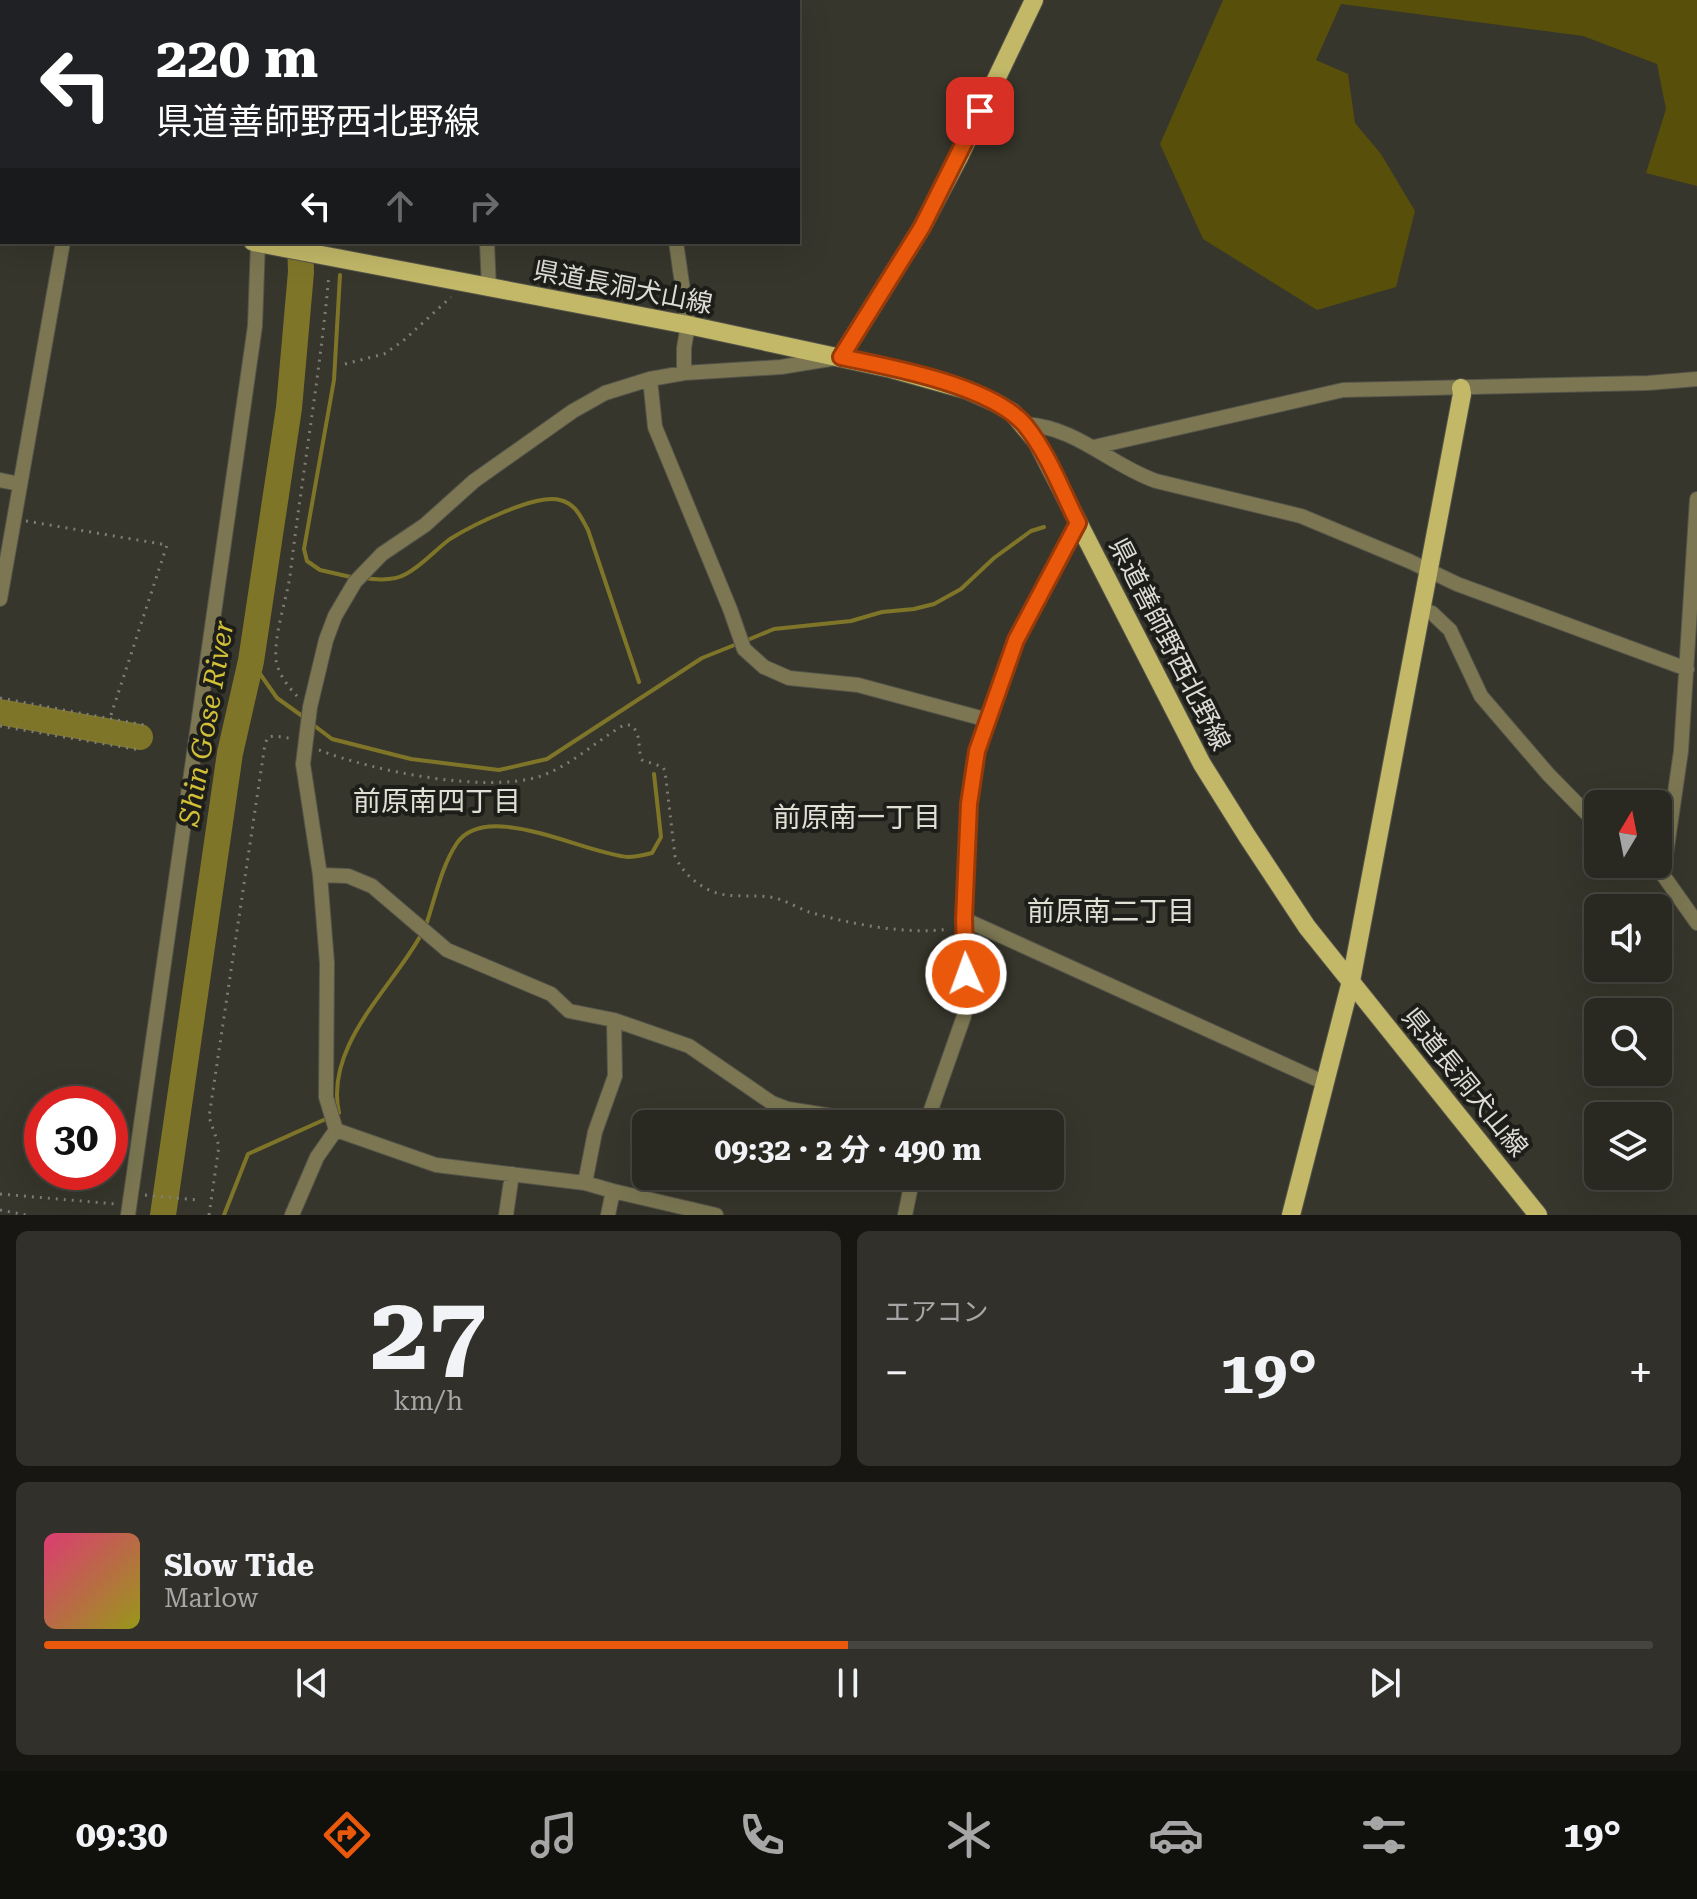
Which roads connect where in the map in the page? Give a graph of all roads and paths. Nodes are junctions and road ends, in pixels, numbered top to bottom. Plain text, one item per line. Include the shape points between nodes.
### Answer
1 (1034, 0) edge
2 (63, 244) edge
3 (256, 244) edge
4 (265, 244) edge
5 (487, 244) edge
6 (676, 244) edge
7 (327, 257) junction
8 (454, 282) junction
9 (489, 289) junction
10 (688, 325) junction
11 (841, 357) junction
12 (345, 364) dead end
13 (684, 373) junction
14 (650, 379) junction
15 (1697, 379) edge
16 (1461, 388) junction
17 (1025, 424) junction
18 (1094, 447) junction
19 (0, 480) edge
20 (20, 484) junction
21 (1697, 499) edge
22 (15, 519) junction
23 (1077, 520) junction
24 (1696, 541) edge
25 (1428, 569) junction
26 (0, 599) edge
27 (1420, 611) junction
28 (1687, 669) junction
29 (0, 698) edge
30 (310, 710) junction
31 (110, 718) junction
32 (988, 720) junction
33 (144, 725) dead end
34 (0, 726) edge
35 (305, 741) junction
36 (140, 750) dead end
37 (1584, 811) edge
38 (1672, 813) edge
39 (320, 875) junction
40 (1665, 878) edge
41 (964, 923) junction
42 (1697, 923) edge
43 (1351, 981) junction
44 (614, 1020) junction
45 (1325, 1083) junction
46 (794, 1110) edge
47 (931, 1110) edge
48 (336, 1130) junction
49 (512, 1174) junction
50 (585, 1183) junction
51 (910, 1190) edge
52 (613, 1191) junction
53 (0, 1194) edge
54 (197, 1200) dead end
55 (128, 1204) edge
56 (0, 1210) edge
57 (26, 1215) edge
58 (209, 1215) edge
59 (292, 1215) edge
60 (506, 1215) edge
61 (608, 1215) edge
62 (716, 1215) edge
63 (905, 1215) edge
64 (1291, 1215) edge
65 (1538, 1215) edge

1 - 11 main road via 922,227
2 - 20 street
3 - 55 street via 253,341
4 - 7 main road, 県道長洞犬山線
5 - 9 street
6 - 10 street
7 - 8 main road, 県道長洞犬山線
7 - 30 path via 321,358 276,662
8 - 9 main road, 県道長洞犬山線
8 - 12 path via 450,299 403,341 384,354
9 - 10 main road, 県道長洞犬山線
10 - 11 main road, 県道長洞犬山線
10 - 13 street
11 - 13 street
11 - 17 main road, 県道善師野西北野線 via 967,390
13 - 14 street
14 - 30 street via 605,393 573,411 474,481 360,576 326,640
14 - 32 street via 655,427 744,649 764,667 789,678 858,685
15 - 16 street
16 - 18 street via 1343,390
16 - 25 main road
17 - 18 street via 1065,432
17 - 23 main road, 県道善師野西北野線
18 - 25 street via 1139,475 1301,516
19 - 20 street
20 - 22 street
21 - 24 street
22 - 26 street
22 - 31 path via 167,545
23 - 32 street via 1016,640
23 - 43 main road, 県道善師野西北野線 via 1202,764 1307,927
24 - 28 street
25 - 27 main road
25 - 28 street via 1509,605
27 - 37 street via 1442,620 1481,696
27 - 43 main road
28 - 38 street
29 - 31 path
30 - 35 street
31 - 33 path
32 - 41 street via 971,776
34 - 36 path
35 - 39 street via 303,764
35 - 41 path via 338,757 377,766 499,784 542,776 631,725 642,760 665,771 680,868 706,889 775,898 810,912 882,927 940,930
35 - 58 path via 275,736 265,744 209,1117 219,1146
39 - 44 street via 348,876 372,886 447,950 551,994 569,1011
39 - 48 street via 327,963 326,1097
40 - 42 street
41 - 45 street
41 - 47 street via 964,1016
43 - 45 main road
43 - 65 main road, 県道長洞犬山線
44 - 46 street via 689,1046 772,1103
44 - 50 street via 615,1076 595,1132
45 - 64 main road
48 - 49 street via 436,1165
48 - 59 street via 317,1157
49 - 50 street
49 - 60 street
50 - 52 street
51 - 63 street
52 - 61 street
52 - 62 street
53 - 55 path
54 - 55 path
56 - 57 path

